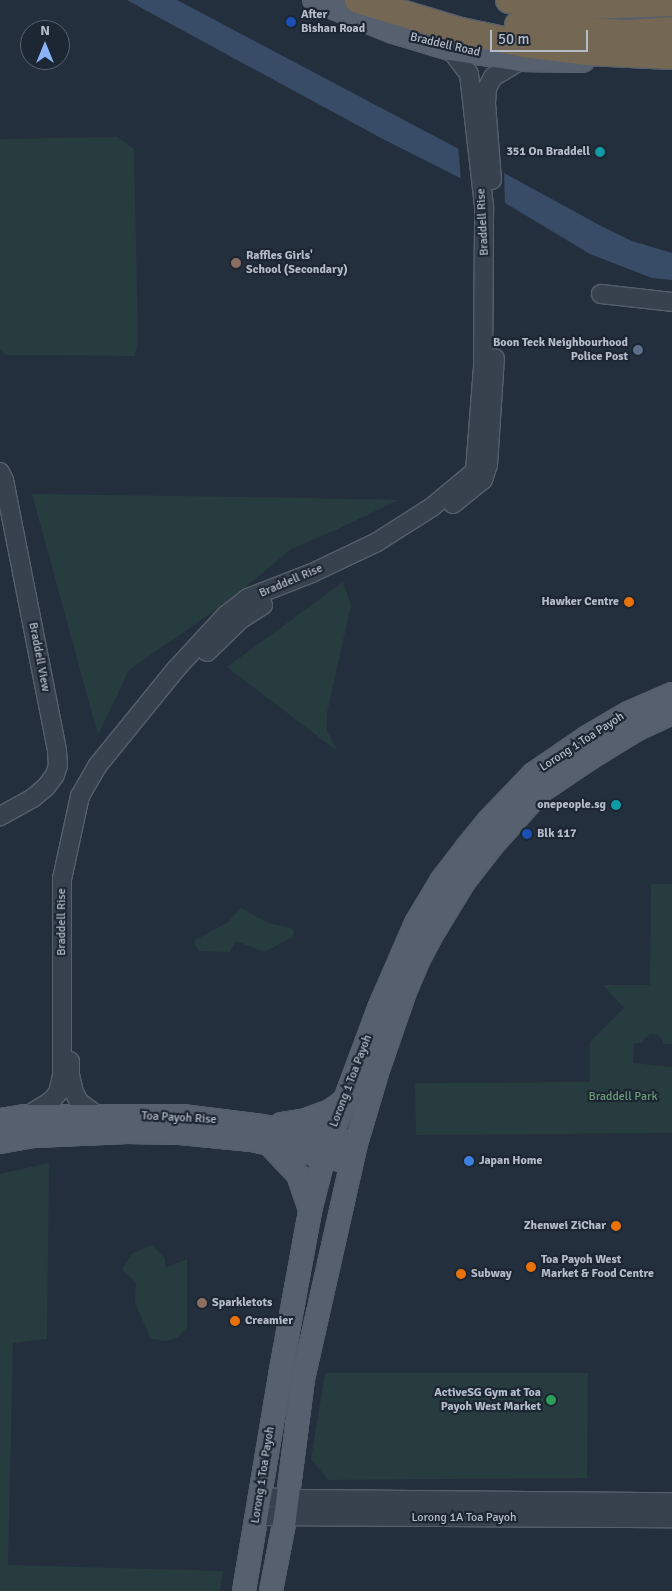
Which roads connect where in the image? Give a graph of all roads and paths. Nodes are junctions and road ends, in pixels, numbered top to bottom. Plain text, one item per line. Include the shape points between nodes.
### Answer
1 (314, 0) edge
2 (358, 0) edge
3 (407, 0) edge
4 (509, 0) edge
5 (546, 0) edge
6 (672, 3) edge
7 (584, 6) junction
8 (672, 30) edge
9 (450, 49) junction
10 (672, 58) edge
11 (521, 60) junction
12 (484, 152) junction
13 (601, 294) dead end
14 (672, 302) edge
15 (0, 472) edge
16 (672, 694) edge
17 (672, 713) edge
18 (632, 722) junction
19 (0, 816) edge
20 (70, 858) junction
21 (344, 1101) junction
22 (26, 1116) junction
23 (98, 1116) junction
24 (0, 1120) edge
25 (265, 1134) junction
26 (0, 1142) edge
27 (327, 1147) junction
28 (354, 1154) junction
29 (310, 1211) junction
30 (672, 1502) edge
31 (259, 1507) junction
32 (286, 1508) junction
33 (672, 1518) edge
34 (244, 1591) edge
35 (271, 1591) edge

1 - 9 main road, Braddell Road via 393,32
2 - 10 highway via 461,32 523,44
3 - 8 highway via 490,21 547,29 626,33
4 - 7 highway
5 - 7 highway
6 - 7 highway
9 - 11 main road, Braddell Road
9 - 12 street, Braddell Rise via 469,74
10 - 11 main road, Braddell Road
11 - 12 street, Braddell Rise via 493,76 487,88
12 - 20 street, Braddell Rise via 495,381 484,480 388,547 255,608 241,619 185,674 107,770 85,807
13 - 14 street
15 - 19 street, Braddell View via 58,765 46,787
16 - 18 main road, Lorong 1 Toa Payoh
17 - 18 main road, Lorong 1 Toa Payoh
18 - 21 main road, Lorong 1 Toa Payoh via 587,737 533,774 488,821 441,881 395,968
18 - 28 main road, Lorong 1 Toa Payoh via 592,756 540,792 464,882 430,938 404,992
20 - 22 street, Braddell Rise via 62,879 62,1075 58,1093 51,1101
20 - 23 street, Braddell Rise via 70,1075 79,1102
21 - 25 main road via 330,1111
21 - 27 main road, Lorong 1 Toa Payoh
22 - 23 main road, Toa Payoh Rise
22 - 24 main road, Toa Payoh Rise
23 - 25 main road, Toa Payoh Rise via 182,1116
25 - 26 main road, Toa Payoh Rise via 221,1136 128,1132 36,1136
25 - 27 main road, Toa Payoh Rise
25 - 29 main road via 298,1175
27 - 28 main road, Toa Payoh Rise
27 - 29 main road, Lorong 1 Toa Payoh
28 - 32 main road, Lorong 1 Toa Payoh via 303,1379
29 - 31 main road, Lorong 1 Toa Payoh
30 - 32 street, Lorong 1A Toa Payoh
31 - 32 street, Lorong 1A Toa Payoh
31 - 34 main road, Lorong 1 Toa Payoh
32 - 33 street, Lorong 1A Toa Payoh
32 - 35 main road, Lorong 1 Toa Payoh

